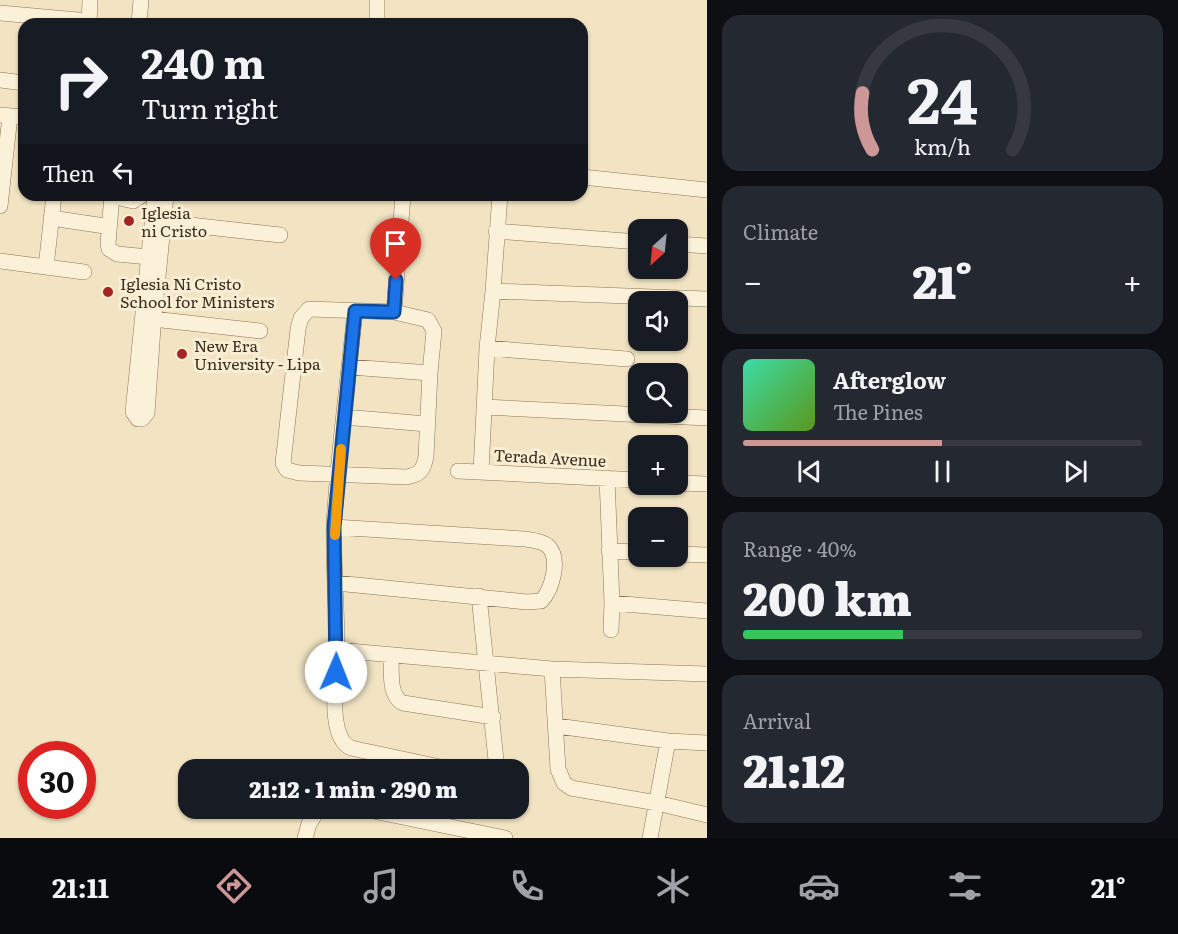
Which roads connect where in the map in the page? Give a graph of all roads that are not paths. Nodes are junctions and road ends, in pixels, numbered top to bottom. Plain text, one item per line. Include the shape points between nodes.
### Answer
1 (90, 0) edge
2 (141, 0) edge
3 (377, 0) edge
4 (0, 13) edge
5 (23, 18) edge
6 (89, 18) edge
7 (140, 18) edge
8 (377, 18) edge
9 (0, 80) edge
10 (18, 82) edge
11 (11, 116) edge
12 (588, 178) edge
13 (707, 190) edge
14 (53, 201) edge
15 (112, 201) edge
16 (155, 201) edge
17 (165, 201) edge
18 (403, 201) edge
19 (499, 201) edge
20 (0, 206) edge
21 (51, 218) junction
22 (163, 222) junction
23 (105, 226) dead end
24 (496, 231) junction
25 (280, 235) dead end
26 (628, 241) edge
27 (688, 245) edge
28 (707, 246) edge
29 (155, 258) junction
30 (0, 261) edge
31 (46, 267) junction
32 (84, 272) dead end
33 (493, 291) junction
34 (707, 299) edge
35 (355, 311) junction
36 (394, 312) junction
37 (150, 325) junction
38 (260, 331) dead end
39 (487, 348) junction
40 (627, 359) dead end
41 (350, 367) junction
42 (430, 373) junction
43 (484, 407) junction
44 (344, 417) junction
45 (707, 418) edge
46 (427, 424) junction
47 (458, 471) dead end
48 (481, 472) junction
49 (338, 474) junction
50 (607, 478) junction
51 (628, 479) edge
52 (688, 483) edge
53 (707, 484) edge
54 (334, 527) junction
55 (609, 551) junction
56 (628, 552) edge
57 (688, 554) edge
58 (707, 555) edge
59 (336, 583) junction
60 (479, 596) junction
61 (612, 603) junction
62 (707, 610) edge
63 (611, 630) dead end
64 (337, 650) junction
65 (391, 655) junction
66 (486, 663) junction
67 (552, 669) junction
68 (707, 674) edge
69 (493, 717) junction
70 (557, 726) junction
71 (668, 741) junction
72 (707, 743) edge
73 (402, 759) edge
74 (496, 759) edge
75 (657, 803) junction
76 (707, 815) edge
77 (312, 819) edge
78 (412, 819) edge
79 (305, 838) edge
80 (504, 838) edge
81 (650, 838) edge

1 - 6 street
2 - 7 street
3 - 8 street
4 - 5 street
9 - 10 street
11 - 20 street
12 - 13 street
14 - 21 street
15 - 29 street via 109,249 117,254
16 - 29 street
17 - 22 street
18 - 36 street
19 - 24 street
21 - 23 street
21 - 31 street
22 - 25 street
22 - 29 street
24 - 26 street
24 - 33 street
27 - 28 street
29 - 37 street
30 - 31 street
31 - 32 street
33 - 34 street
33 - 39 street
35 - 36 street
35 - 41 street
35 - 49 street via 309,309 301,318 283,463 287,470 299,473
36 - 42 street via 428,320 432,325
37 - 37 street via 134,412 135,417 142,419 147,413
37 - 38 street
39 - 40 street
39 - 43 street
41 - 42 street
41 - 44 street
42 - 46 street
43 - 45 street
43 - 48 street
44 - 46 street
44 - 49 street
46 - 49 street via 424,469 418,474
47 - 48 street, Terada Avenue
48 - 50 street, Terada Avenue
49 - 54 street
50 - 51 street, Terada Avenue
50 - 55 street
52 - 53 street
54 - 59 street
54 - 60 street via 524,539 548,546 554,556 552,581 541,601
55 - 56 street
55 - 61 street
57 - 58 street
59 - 60 street
59 - 64 street
60 - 66 street
61 - 62 street
61 - 63 street
64 - 65 street
64 - 73 street via 335,716 344,745
65 - 66 street
65 - 69 street via 393,693 397,700
66 - 67 street
66 - 69 street
67 - 68 street
67 - 70 street
69 - 74 street
70 - 71 street
70 - 75 street via 558,769 564,783 571,788
71 - 72 street
71 - 75 street
75 - 76 street
75 - 81 street
77 - 79 street
78 - 80 street

